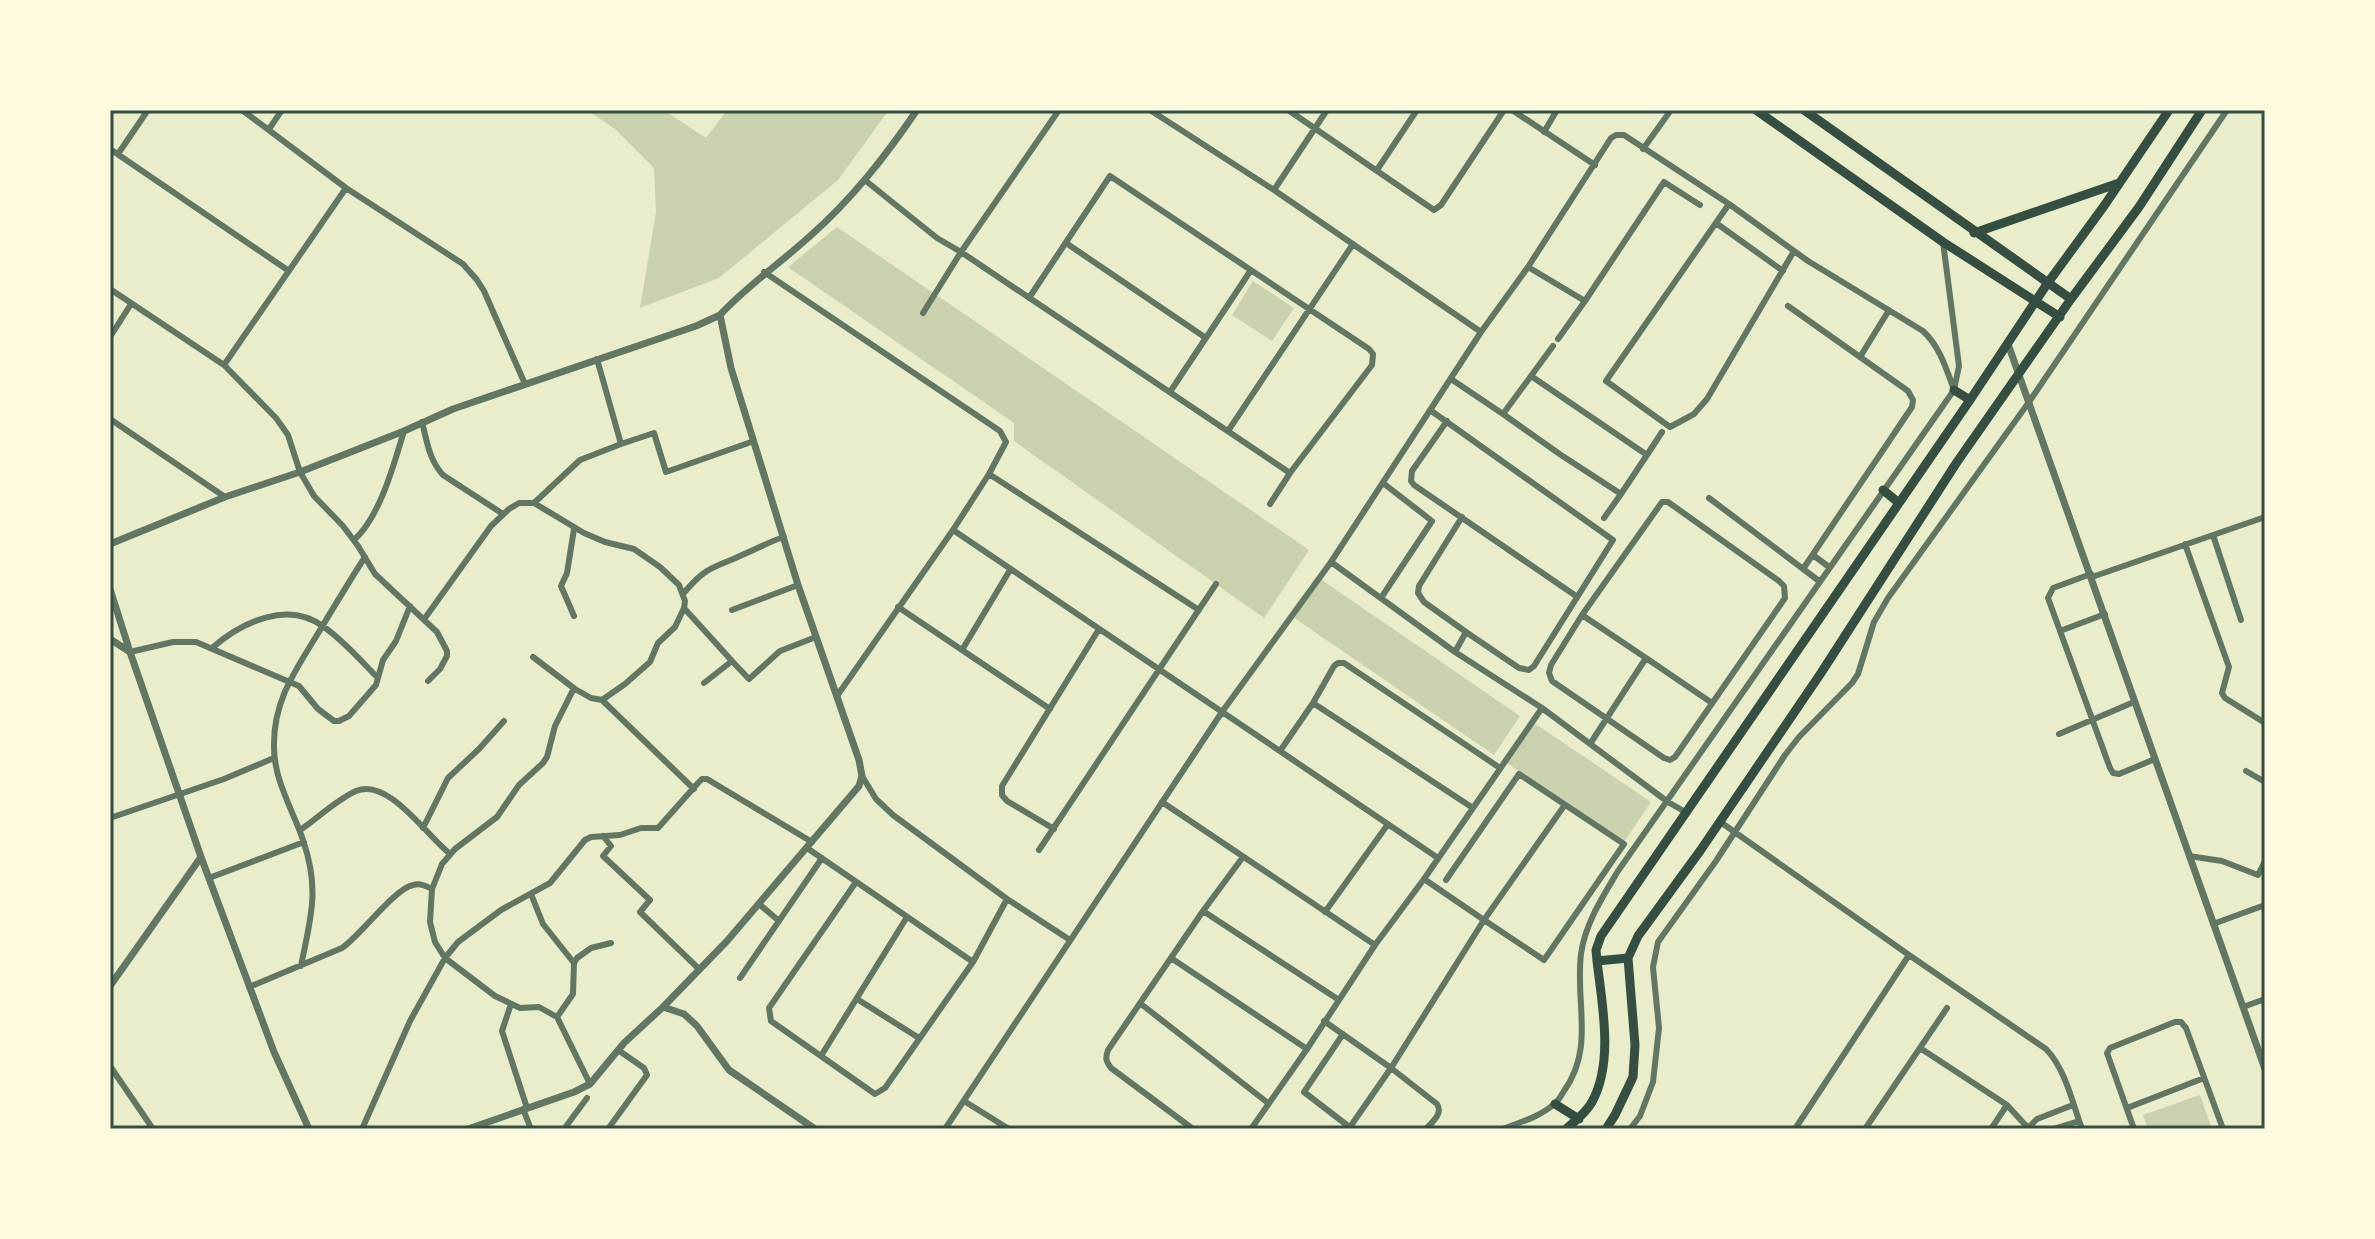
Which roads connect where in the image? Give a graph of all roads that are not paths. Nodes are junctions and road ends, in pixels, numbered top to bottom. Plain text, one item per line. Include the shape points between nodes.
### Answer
1 (148, 110) edge
2 (242, 110) edge
3 (282, 110) edge
4 (917, 110) edge
5 (1059, 110) edge
6 (1150, 110) edge
7 (1288, 110) edge
8 (1327, 110) edge
9 (1417, 110) edge
10 (1504, 110) edge
11 (1512, 110) edge
12 (1557, 110) edge
13 (1671, 110) edge
14 (1756, 110) edge
15 (1804, 110) edge
16 (2169, 110) edge
17 (2202, 110) edge
18 (2227, 110) edge
19 (1315, 128) junction
20 (269, 129) junction
21 (1544, 132) junction
22 (110, 149) edge
23 (1643, 149) junction
24 (118, 154) junction
25 (1595, 165) junction
26 (1377, 170) junction
27 (866, 181) junction
28 (2121, 183) junction
29 (346, 188) junction
30 (1274, 190) junction
31 (1729, 204) junction
32 (1700, 205) dead end
33 (1716, 223) junction
34 (1974, 233) junction
35 (1943, 242) junction
36 (1066, 243) junction
37 (1353, 244) junction
38 (1794, 251) junction
39 (961, 252) junction
40 (1528, 267) junction
41 (1784, 268) junction
42 (1251, 270) junction
43 (289, 271) junction
44 (764, 272) junction
45 (2047, 284) junction
46 (110, 289) edge
47 (1029, 298) junction
48 (2071, 299) junction
49 (1585, 301) junction
50 (2036, 302) junction
51 (131, 304) junction
52 (1788, 306) dead end
53 (1309, 310) junction
54 (1889, 310) junction
55 (923, 313) dead end
56 (720, 315) junction
57 (2060, 317) junction
58 (1481, 332) junction
59 (110, 337) edge
60 (1206, 338) junction
61 (1558, 339) dead end
62 (2008, 344) junction
63 (1553, 346) dead end
64 (1860, 357) junction
65 (597, 359) junction
66 (224, 365) junction
67 (2019, 374) junction
68 (1531, 376) junction
69 (1451, 379) junction
70 (525, 384) junction
71 (1954, 390) junction
72 (1170, 392) junction
73 (1970, 400) junction
74 (2029, 402) junction
75 (1430, 410) junction
76 (1503, 414) junction
77 (110, 419) edge
78 (1447, 421) junction
79 (422, 422) junction
80 (404, 431) junction
81 (1228, 431) junction
82 (1662, 432) dead end
83 (754, 441) junction
84 (621, 444) junction
85 (1647, 455) junction
86 (300, 472) junction
87 (1290, 473) junction
88 (989, 474) junction
89 (1383, 483) junction
90 (1883, 490) junction
91 (1621, 494) junction
92 (225, 497) junction
93 (1709, 498) dead end
94 (534, 503) junction
95 (1899, 503) junction
96 (1270, 504) dead end
97 (503, 514) junction
98 (1462, 517) junction
99 (2265, 517) edge
100 (1604, 518) dead end
101 (574, 529) junction
102 (953, 530) junction
103 (2213, 535) junction
104 (784, 537) junction
105 (354, 540) junction
106 (110, 544) edge
107 (2185, 544) junction
108 (1813, 555) junction
109 (365, 557) junction
110 (1331, 562) junction
111 (1829, 567) junction
112 (1803, 569) junction
113 (1010, 570) junction
114 (2091, 575) junction
115 (1819, 581) junction
116 (1216, 584) dead end
117 (798, 585) junction
118 (110, 589) edge
119 (683, 594) junction
120 (1576, 596) junction
121 (1381, 598) junction
122 (410, 606) junction
123 (898, 607) junction
124 (684, 608) junction
125 (732, 610) dead end
126 (1199, 610) junction
127 (2105, 614) junction
128 (1582, 615) junction
129 (574, 616) dead end
130 (425, 618) junction
131 (2241, 620) dead end
132 (323, 626) junction
133 (1099, 629) junction
134 (2060, 631) junction
135 (1466, 632) junction
136 (816, 637) junction
137 (110, 639) edge
138 (212, 648) junction
139 (962, 650) junction
140 (130, 652) junction
141 (1455, 652) junction
142 (533, 657) dead end
143 (1646, 658) junction
144 (732, 661) junction
145 (1159, 670) junction
146 (378, 678) junction
147 (428, 681) dead end
148 (288, 682) junction
149 (704, 683) dead end
150 (575, 689) junction
151 (837, 696) junction
152 (602, 700) junction
153 (2134, 702) junction
154 (1313, 703) junction
155 (1712, 703) junction
156 (1542, 708) junction
157 (1050, 709) junction
158 (1222, 712) junction
159 (1608, 718) junction
160 (2093, 719) junction
161 (504, 721) dead end
162 (2265, 723) edge
163 (2059, 734) dead end
164 (1590, 744) junction
165 (1280, 751) junction
166 (274, 758) junction
167 (2155, 759) junction
168 (1500, 768) junction
169 (2246, 771) dead end
170 (862, 776) junction
171 (2265, 782) edge
172 (694, 789) junction
173 (179, 793) junction
174 (1162, 802) junction
175 (1668, 802) junction
176 (1564, 806) junction
177 (1473, 808) junction
178 (1687, 813) junction
179 (110, 818) edge
180 (1719, 821) junction
181 (1388, 824) junction
182 (423, 828) junction
183 (1054, 829) junction
184 (300, 830) junction
185 (1734, 832) junction
186 (603, 836) junction
187 (304, 842) junction
188 (810, 845) junction
189 (1039, 850) dead end
190 (449, 853) junction
191 (2189, 856) junction
192 (201, 857) junction
193 (1243, 857) junction
194 (822, 858) junction
195 (1438, 858) junction
196 (2265, 861) edge
197 (209, 878) junction
198 (1424, 879) junction
199 (1446, 880) dead end
200 (856, 882) junction
201 (432, 889) junction
202 (531, 894) junction
203 (1007, 899) junction
204 (759, 904) junction
205 (2265, 905) edge
206 (1203, 911) junction
207 (1325, 912) junction
208 (907, 917) junction
209 (1484, 920) junction
210 (779, 921) junction
211 (2213, 924) junction
212 (1070, 940) junction
213 (611, 943) dead end
214 (1375, 945) junction
215 (1909, 955) junction
216 (445, 958) junction
217 (1171, 958) junction
218 (1628, 958) junction
219 (1597, 961) junction
220 (973, 962) junction
221 (574, 963) junction
222 (301, 966) junction
223 (699, 969) junction
224 (740, 978) dead end
225 (110, 986) edge
226 (249, 987) junction
227 (857, 999) junction
228 (2265, 999) edge
229 (1339, 1000) junction
230 (511, 1004) junction
231 (1141, 1004) junction
232 (663, 1007) junction
233 (2243, 1007) junction
234 (1947, 1008) dead end
235 (557, 1017) junction
236 (1324, 1021) junction
237 (1343, 1034) junction
238 (919, 1038) junction
239 (1920, 1048) junction
240 (1307, 1049) junction
241 (618, 1050) junction
242 (821, 1056) junction
243 (110, 1066) edge
244 (1391, 1068) junction
245 (2265, 1069) edge
246 (2204, 1078) junction
247 (590, 1084) junction
248 (587, 1098) dead end
249 (964, 1101) junction
250 (1268, 1103) junction
251 (1555, 1104) junction
252 (2007, 1105) junction
253 (2073, 1105) junction
254 (2127, 1108) junction
255 (525, 1109) junction
256 (1579, 1119) junction
257 (2079, 1121) junction
258 (1351, 1128) edge
259 (153, 1129) edge
260 (309, 1129) edge
261 (362, 1129) edge
262 (468, 1129) edge
263 (531, 1129) edge
264 (564, 1129) edge
265 (608, 1129) edge
266 (815, 1129) edge
267 (945, 1129) edge
268 (1009, 1129) edge
269 (1193, 1129) edge
270 (1251, 1129) edge
271 (1426, 1129) edge
272 (1503, 1129) edge
273 (1566, 1129) edge
274 (1606, 1129) edge
275 (1630, 1129) edge
276 (1795, 1129) edge
277 (1865, 1129) edge
278 (1991, 1129) edge
279 (2028, 1129) edge
280 (2053, 1129) edge
281 (2082, 1129) edge
282 (2134, 1129) edge
283 (2223, 1129) edge

1 - 24 street
2 - 20 street
3 - 20 street
4 - 27 street
5 - 39 street
6 - 30 street
7 - 19 street
8 - 19 street
9 - 26 street
10 - 26 street via 1438,209
11 - 21 street
12 - 21 street
13 - 23 street
14 - 35 main road
15 - 34 main road
16 - 28 main road
17 - 48 main road
18 - 74 street
19 - 26 street
19 - 30 street
20 - 29 street
21 - 25 street
22 - 24 street
23 - 25 street via 1616,135
23 - 31 street
24 - 43 street
25 - 40 street
27 - 39 street
27 - 44 street
28 - 34 main road
28 - 45 main road
29 - 43 street
29 - 70 street via 470,271
30 - 37 street
31 - 33 street
31 - 38 street
32 - 49 street via 1664,182
33 - 41 street
33 - 41 street via 1606,381 1670,427 1701,409
34 - 45 main road
35 - 50 main road
35 - 71 street via 1959,366
36 - 42 street via 1110,176
36 - 47 street
36 - 60 street
37 - 53 street
37 - 58 street
38 - 41 street
38 - 54 street
39 - 47 street
39 - 55 street
40 - 49 street
40 - 58 street
42 - 53 street
42 - 60 street
43 - 66 street
44 - 56 street
44 - 88 street via 1000,431 1006,442
45 - 48 main road
45 - 50 main road
46 - 51 street
47 - 72 street
48 - 57 main road
49 - 61 street
50 - 57 main road
50 - 62 main road
51 - 59 street
51 - 66 street
52 - 64 street
53 - 81 street
53 - 87 street via 1369,349 1373,360
54 - 64 street
54 - 71 street via 1932,340
56 - 65 street
56 - 83 street
57 - 67 main road
58 - 69 street
60 - 72 street
62 - 67 street
62 - 73 main road
63 - 68 street
64 - 108 street via 1908,391 1912,407
65 - 70 street
65 - 84 street
66 - 86 street via 276,418 288,435
67 - 74 street
67 - 180 main road
68 - 76 street
68 - 85 street
69 - 75 street
69 - 76 street
70 - 79 street
71 - 73 main road
71 - 90 street
72 - 81 street
73 - 95 main road
74 - 114 street
74 - 185 street via 1880,609 1852,683 1799,737
75 - 78 street
75 - 89 street
76 - 91 street
77 - 92 street
78 - 98 street via 1412,471 1411,481
78 - 120 street via 1613,540
79 - 80 street
79 - 97 street via 429,451 443,475
80 - 86 street
80 - 105 street via 372,517
81 - 87 street
82 - 85 street
83 - 84 street via 666,472 654,433
83 - 104 street
84 - 94 street via 580,460
85 - 91 street
86 - 92 street
86 - 105 street
87 - 96 street
88 - 102 street
88 - 126 street
89 - 110 street
89 - 121 street via 1432,521
90 - 95 main road
90 - 111 street
91 - 100 street
92 - 106 street
93 - 112 street
94 - 97 street via 519,503
94 - 101 street
95 - 178 main road
97 - 130 street
98 - 120 street
98 - 135 street via 1418,593
99 - 103 street
101 - 119 street via 644,553
101 - 129 street via 561,586
102 - 113 street
102 - 123 street
103 - 107 street
103 - 131 street
104 - 117 street
104 - 119 street via 706,570
105 - 109 street
107 - 114 street
107 - 162 street via 2229,667 2222,693
108 - 111 street
108 - 112 street
109 - 122 street via 375,574
109 - 132 street
110 - 121 street
110 - 158 street
111 - 115 street
112 - 115 street
113 - 133 street
113 - 139 street
114 - 127 street
114 - 134 street via 2049,592
115 - 175 street
116 - 126 street
117 - 125 street
117 - 136 street
118 - 140 street
119 - 124 street
120 - 135 street via 1529,670
121 - 141 street
122 - 130 street
122 - 146 street
123 - 139 street
123 - 151 street
124 - 144 street
124 - 152 street via 650,662
126 - 145 street
127 - 134 street
127 - 153 street
128 - 143 street
128 - 155 street via 1662,502 1668,502 1779,581 1786,592
128 - 159 street via 1549,673 1552,681
130 - 147 street via 447,651
132 - 138 street via 287,613 269,616
132 - 146 street
132 - 148 street
133 - 145 street
133 - 157 street
134 - 160 street
135 - 141 street
136 - 144 street via 780,651 749,679
136 - 151 street
137 - 140 street
138 - 140 street via 186,641
138 - 148 street
139 - 157 street
140 - 173 street
141 - 156 street
142 - 150 street
143 - 155 street
143 - 159 street
144 - 149 street
145 - 158 street
145 - 183 street
146 - 148 street via 349,716 339,721
148 - 166 street via 275,723
150 - 152 street
150 - 190 street via 558,717 543,763 490,823
151 - 170 street
152 - 172 street
153 - 160 street
153 - 167 street
154 - 165 street
154 - 168 street via 1334,666 1344,663
154 - 177 street
155 - 159 street via 1670,760
156 - 164 street
156 - 168 street
157 - 183 street via 1002,786 1002,795
158 - 165 street
158 - 174 street
159 - 164 street
160 - 163 street
160 - 167 street via 2113,773
161 - 182 street via 448,778
164 - 175 street
165 - 181 street
166 - 173 street
166 - 184 street
167 - 191 street
168 - 177 street
169 - 171 street
170 - 188 street
170 - 203 street via 893,815
172 - 186 street via 658,828
172 - 188 street via 702,779 715,783
173 - 179 street
173 - 192 street
174 - 193 street
174 - 212 street
175 - 178 street
175 - 251 street via 1618,871 1585,934 1583,1038 1578,1065
176 - 199 street via 1519,774
176 - 209 street
176 - 209 street via 1624,844 1544,960
177 - 195 street
178 - 219 main road via 1601,936
180 - 185 street
180 - 218 main road
181 - 195 street
181 - 207 street
182 - 184 street via 393,799 362,790
182 - 190 street
183 - 189 street
184 - 187 street
185 - 215 street
185 - 275 street via 1658,942 1653,967 1659,1028 1653,1082
186 - 202 street via 585,840 550,883
186 - 223 street via 611,846 603,856 650,900 640,912
187 - 197 street
187 - 222 street via 314,901
188 - 194 street
188 - 204 street
190 - 201 street
191 - 196 street via 2258,875
191 - 211 street
192 - 197 street
192 - 225 street
193 - 206 street
193 - 207 street
194 - 200 street
194 - 210 street
195 - 198 street
197 - 226 street
198 - 209 street
198 - 214 street
200 - 208 street
200 - 242 street via 769,1008 771,1021
201 - 216 street via 431,928
201 - 222 street via 411,885 353,940
202 - 216 street via 494,915
202 - 221 street via 543,924
203 - 212 street
203 - 220 street
204 - 210 street
204 - 223 street
205 - 211 street
206 - 217 street
206 - 229 street
207 - 214 street
208 - 220 street
208 - 227 street
209 - 244 street
210 - 224 street
211 - 233 street
212 - 249 street
213 - 221 street via 587,950
214 - 229 street
215 - 253 street via 2046,1049 2061,1069
215 - 276 street
216 - 230 street
216 - 261 street
217 - 231 street
217 - 240 street
218 - 219 main road
218 - 274 main road via 1633,1077
219 - 256 main road via 1606,1034 1600,1082
220 - 238 street
221 - 235 street via 573,994
222 - 226 street
223 - 232 street
226 - 260 street
227 - 238 street
227 - 242 street
228 - 233 street
229 - 236 street
230 - 235 street via 539,1007
230 - 255 street via 502,1031
231 - 250 street
231 - 269 street via 1108,1050 1106,1061
232 - 241 street
232 - 266 street via 676,1009 697,1026 729,1070
233 - 245 street
234 - 239 street
235 - 247 street
236 - 237 street
236 - 240 street
237 - 244 street
237 - 258 street via 1304,1092
238 - 242 street via 885,1088 875,1094
239 - 252 street
239 - 277 street
240 - 250 street
241 - 247 street
241 - 265 street via 647,1071
243 - 259 street
244 - 258 street
244 - 271 street via 1440,1109
246 - 254 street
246 - 254 street via 2181,1022 2123,1042 2107,1053
246 - 283 street
247 - 255 street
248 - 264 street
249 - 267 street
249 - 268 street
250 - 270 street
251 - 256 main road
251 - 272 street
252 - 278 street
252 - 279 street
253 - 257 street
253 - 279 street via 2037,1119
254 - 282 street
255 - 262 street
255 - 263 street
256 - 273 main road
257 - 280 street
257 - 281 street

